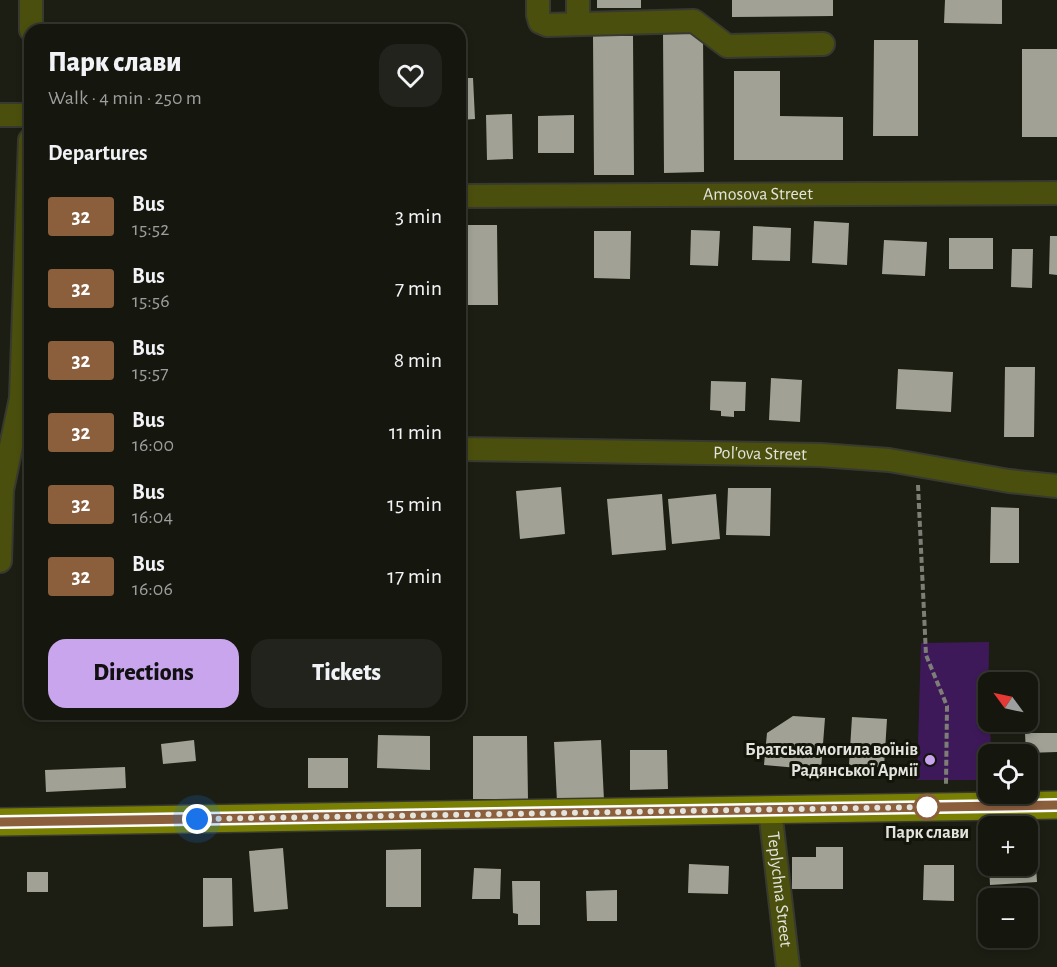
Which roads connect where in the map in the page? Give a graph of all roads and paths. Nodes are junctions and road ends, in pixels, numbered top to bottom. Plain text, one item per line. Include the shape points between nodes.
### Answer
1 (31, 0) edge
2 (537, 0) edge
3 (578, 0) edge
4 (694, 10) edge
5 (31, 24) edge
6 (578, 24) junction
7 (823, 44) dead end
8 (0, 115) edge
9 (24, 115) edge
10 (1057, 193) edge
11 (466, 196) edge
12 (24, 312) edge
13 (14, 441) edge
14 (466, 449) edge
15 (917, 463) junction
16 (1057, 486) edge
17 (0, 561) edge
18 (1057, 805) edge
19 (946, 806) junction
20 (770, 810) junction
21 (0, 822) edge
22 (788, 967) edge

1 - 5 street
2 - 6 street via 540,22
3 - 6 street
4 - 6 street
4 - 7 street via 727,46
8 - 9 street
10 - 11 street, Amosova Street
12 - 13 street via 21,398
13 - 17 street via 2,490
14 - 15 street, Pol'ova Street via 820,455
15 - 16 street, Pol'ova Street
15 - 19 path via 926,655 947,706
18 - 19 main road
19 - 20 main road
20 - 21 main road
20 - 22 street, Teplychna Street

